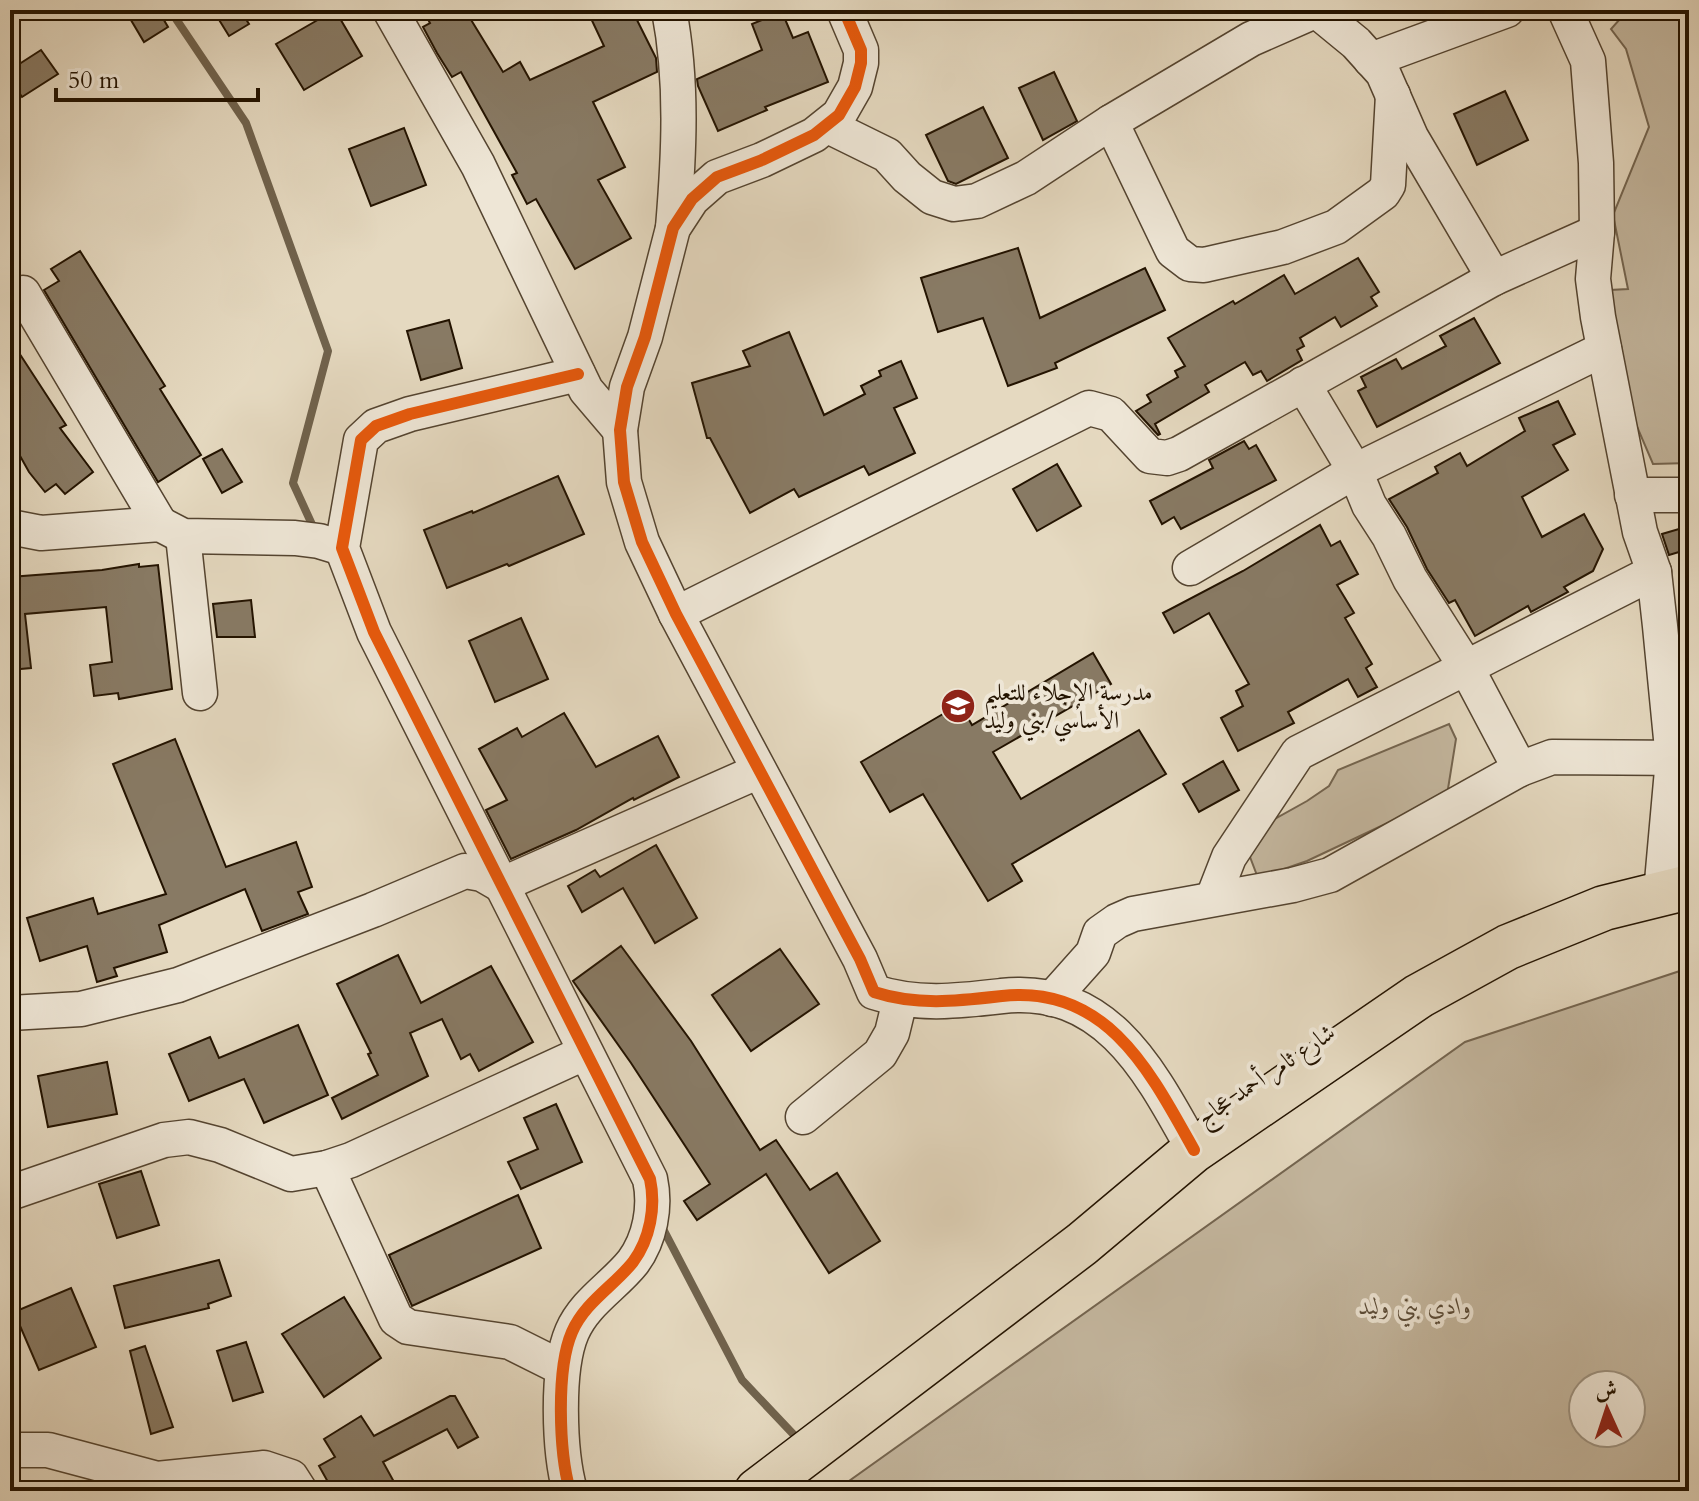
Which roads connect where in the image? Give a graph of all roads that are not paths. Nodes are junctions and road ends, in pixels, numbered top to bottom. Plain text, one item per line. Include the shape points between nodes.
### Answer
1 (390, 10) edge
2 (669, 10) edge
3 (844, 10) edge
4 (1317, 10) edge
5 (1507, 10) edge
6 (1565, 10) edge
7 (1371, 60) junction
8 (1393, 95) junction
9 (1111, 122) junction
10 (828, 126) junction
11 (673, 228) junction
12 (1597, 232) junction
13 (1494, 278) junction
14 (23, 293) dead end
15 (1604, 349) junction
16 (578, 374) junction
17 (1303, 384) junction
18 (620, 430) junction
19 (1355, 471) junction
20 (1632, 495) junction
21 (1689, 495) edge
22 (10, 527) edge
23 (172, 530) junction
24 (342, 548) junction
25 (1190, 568) dead end
26 (1654, 572) junction
27 (676, 614) junction
28 (1466, 667) junction
29 (200, 693) dead end
30 (1681, 758) edge
31 (1520, 769) junction
32 (759, 771) junction
33 (501, 885) junction
34 (1675, 890) edge
35 (1213, 898) junction
36 (1052, 999) junction
37 (900, 1000) junction
38 (10, 1013) edge
39 (584, 1053) junction
40 (803, 1117) dead end
41 (1194, 1150) junction
42 (327, 1168) junction
43 (10, 1193) edge
44 (562, 1368) junction
45 (10, 1450) edge
46 (563, 1488) edge
47 (300, 1491) edge
48 (757, 1491) edge

1 - 16 street via 478,165
2 - 11 street via 679,153
3 - 10 street via 861,50 859,75
4 - 7 street
4 - 9 street via 1251,39
5 - 7 street
6 - 12 street via 1588,61
7 - 8 street
8 - 9 street via 1391,177 1383,193 1316,236 1204,265 1190,264 1173,251
8 - 13 street via 1411,137
9 - 10 street via 1026,178 977,201 954,204 932,197 887,155
10 - 11 street via 717,177 692,199
11 - 18 street via 627,387
12 - 13 street
12 - 15 street via 1593,279
13 - 17 street
14 - 23 street
15 - 19 street
15 - 20 street
16 - 18 street
16 - 24 street via 376,426 361,440
17 - 19 street
17 - 27 street via 1167,458 1150,456 1111,414 1089,408 1075,412
18 - 27 street via 624,482 637,527
19 - 25 street
19 - 28 street via 1410,579
20 - 21 street
20 - 26 street
22 - 23 street via 41,533
23 - 24 street via 295,538
23 - 29 street
24 - 33 street via 374,632
26 - 28 street
26 - 30 street
27 - 32 street
28 - 31 street
28 - 35 street via 1298,753 1229,857
30 - 31 street via 1552,757
30 - 34 street
31 - 35 street via 1330,875
32 - 33 street
32 - 37 street via 874,992
33 - 38 street via 465,871 178,985 81,1009
33 - 39 street
34 - 41 main road, شارع ثامر أحمد عجاج via 1604,908 1508,947 1419,996
35 - 36 street via 1133,914 1106,926 1093,953
36 - 37 street via 1017,995 933,1003
36 - 41 street via 1091,1013 1132,1049
37 - 40 street via 880,1054
39 - 42 street
39 - 44 street via 650,1179 652,1208 650,1227 634,1261 595,1299 573,1330
41 - 48 main road, شارع ثامر أحمد عجاج via 1082,1244
42 - 43 street via 291,1174 189,1137 164,1140
42 - 44 street via 396,1319 408,1327 510,1342
44 - 46 street
45 - 47 street via 48,1450 157,1479 264,1468 291,1477

